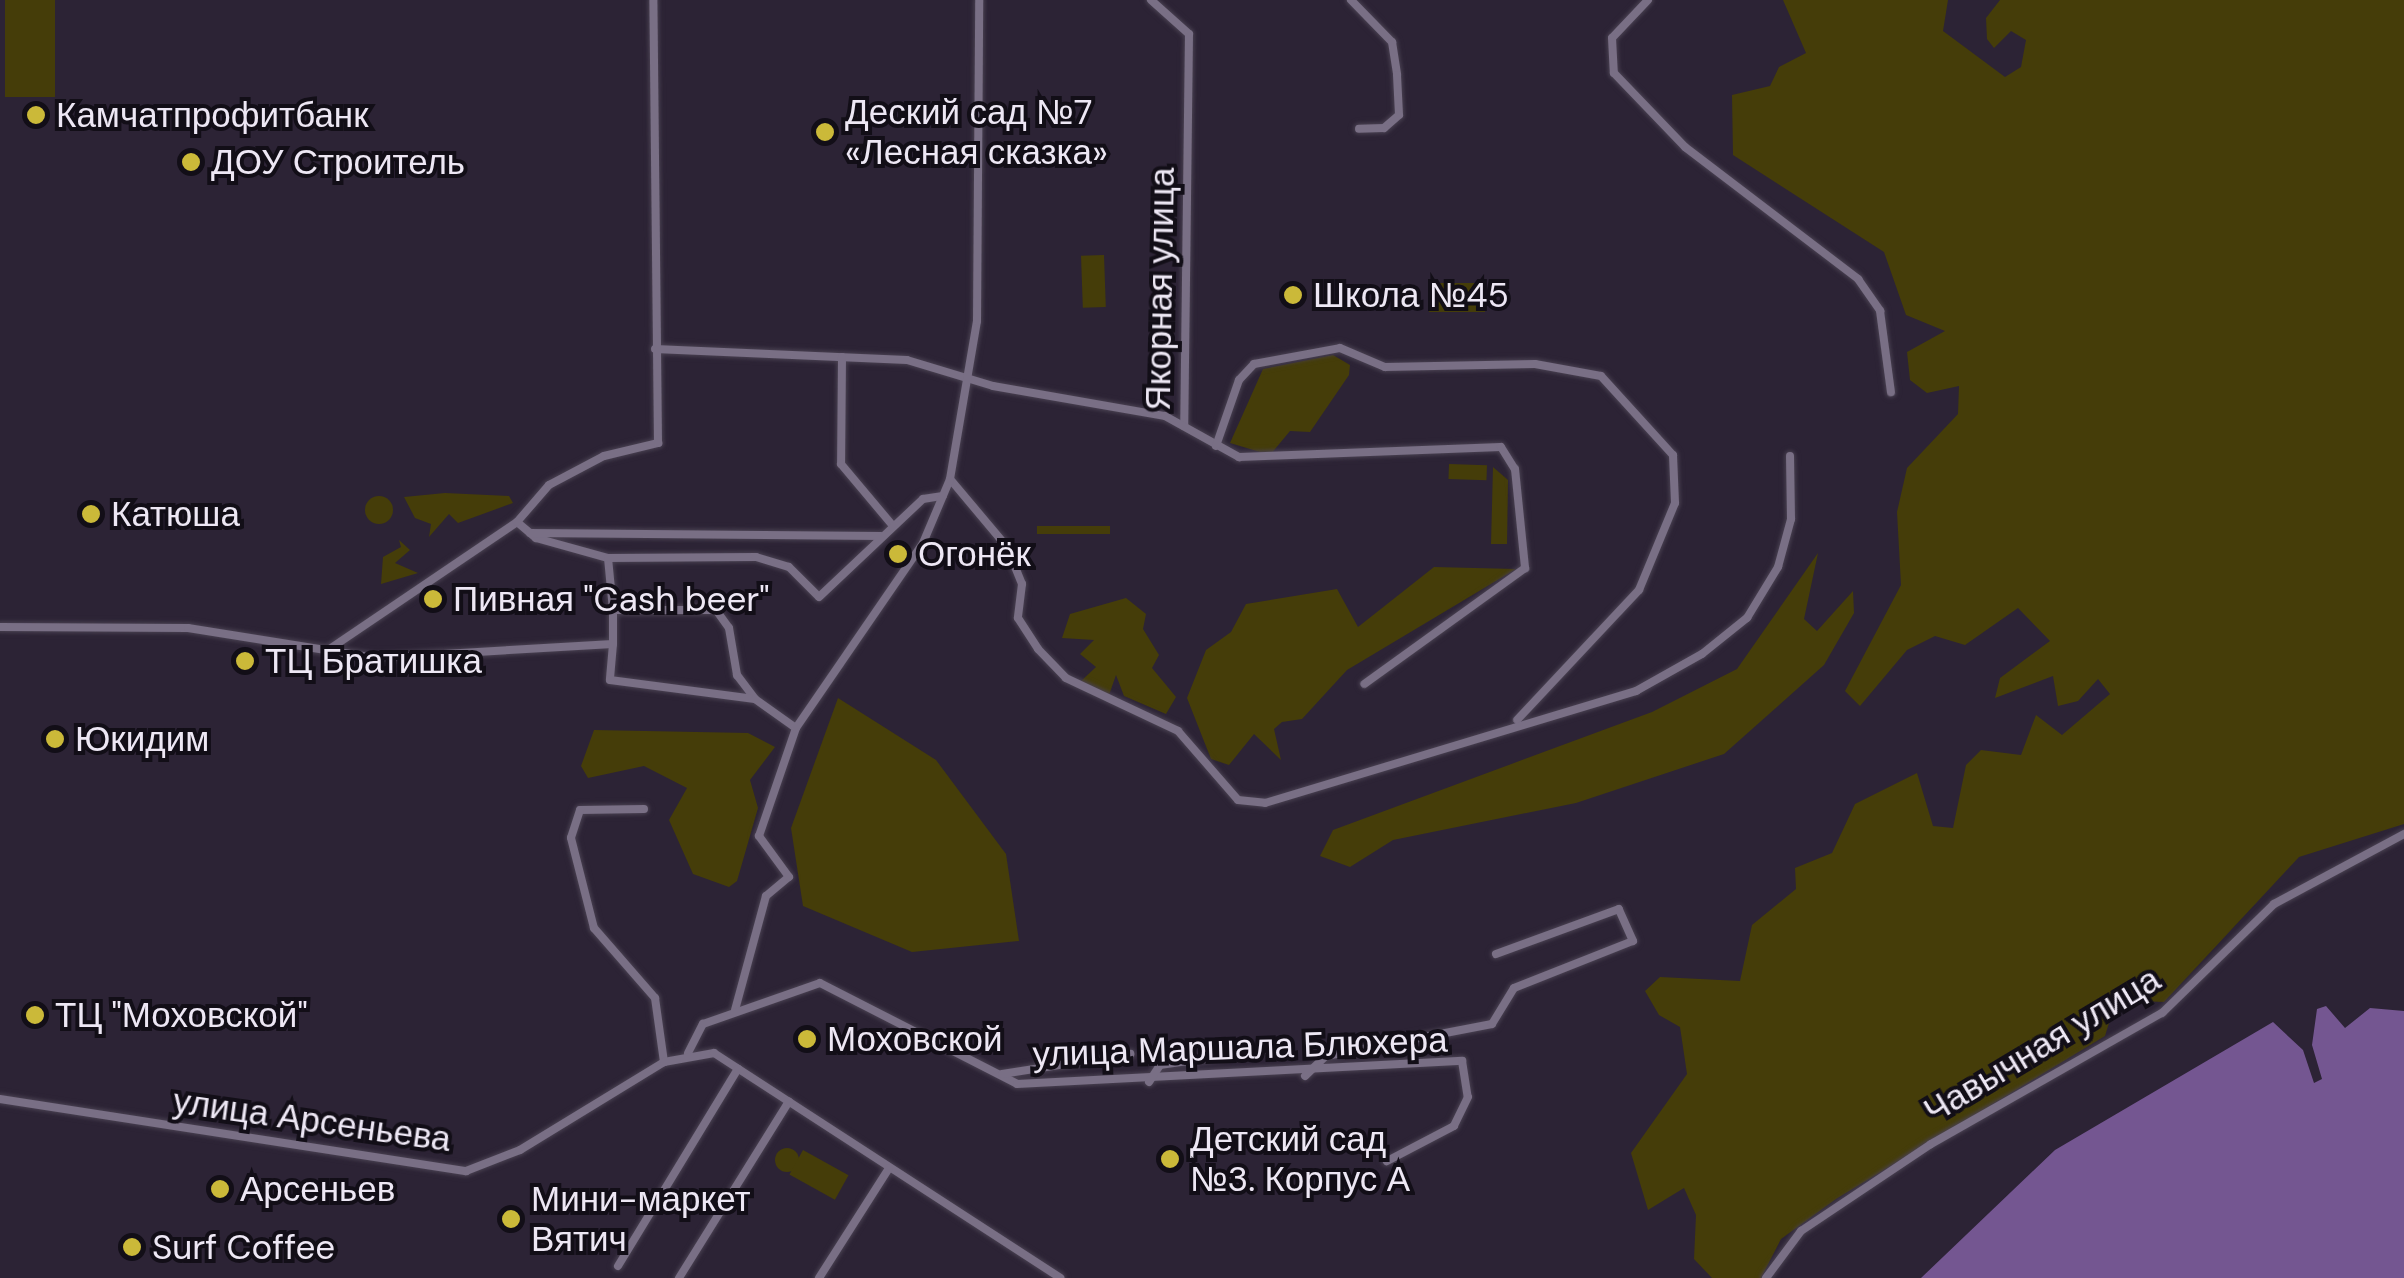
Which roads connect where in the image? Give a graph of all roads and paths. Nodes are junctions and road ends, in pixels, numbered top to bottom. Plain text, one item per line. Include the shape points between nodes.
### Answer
1 (653, 0) edge
2 (979, 0) edge
3 (1150, 0) edge
4 (1351, 0) edge
5 (1648, 0) edge
6 (1359, 128) dead end
7 (655, 349) junction
8 (842, 357) junction
9 (963, 374) junction
10 (1892, 392) dead end
11 (1184, 426) junction
12 (1216, 446) junction
13 (1790, 456) dead end
14 (950, 479) junction
15 (942, 496) junction
16 (517, 522) junction
17 (894, 526) junction
18 (530, 533) junction
19 (882, 536) junction
20 (608, 558) junction
21 (613, 610) junction
22 (0, 627) edge
23 (612, 644) junction
24 (331, 648) junction
25 (1364, 684) dead end
26 (755, 699) junction
27 (1518, 720) junction
28 (796, 728) junction
29 (644, 809) dead end
30 (2404, 834) edge
31 (1496, 954) dead end
32 (735, 1010) junction
33 (1284, 1047) dead end
34 (688, 1053) junction
35 (1130, 1054) dead end
36 (664, 1062) junction
37 (738, 1068) junction
38 (1002, 1074) junction
39 (1304, 1076) junction
40 (1149, 1082) junction
41 (0, 1099) edge
42 (789, 1101) junction
43 (1387, 1161) dead end
44 (889, 1168) junction
45 (618, 1266) dead end
46 (1056, 1277) edge
47 (679, 1278) edge
48 (819, 1278) edge
49 (1766, 1278) edge

1 - 7 street
2 - 9 street via 977,321
3 - 11 street, Якорная улица via 1189,34
4 - 6 street via 1392,42 1398,75 1398,115 1384,128
5 - 10 street via 1606,56 1685,147 1858,279 1880,311
7 - 8 street
7 - 16 street via 658,443 564,477
8 - 9 street
8 - 17 street via 841,464
9 - 11 street
9 - 14 street
11 - 12 street, Якорная улица
12 - 25 street, Якорная улица via 1277,458 1450,443 1510,456 1525,568 1514,585
12 - 27 street via 1239,380 1254,364 1323,351 1340,348 1384,367 1534,364 1601,376 1673,455 1674,502 1639,590
13 - 27 street via 1782,551 1747,618 1636,690
14 - 15 street
14 - 27 street via 1007,548 1022,584 1018,618 1038,649 1066,678 1178,731 1238,800 1264,803
15 - 17 street via 923,499
15 - 28 street via 923,543
16 - 18 street
16 - 24 street via 468,546
17 - 19 street
18 - 19 street
18 - 20 street
19 - 20 street via 820,596 789,567 756,557
20 - 21 street
21 - 23 street
21 - 26 street via 716,610 729,628 737,675
22 - 24 street via 188,628
23 - 24 street via 508,644 492,657 454,658
23 - 26 street via 610,680
26 - 28 street
28 - 32 street via 759,836 789,876 766,896
29 - 36 street via 580,810 571,838 594,928 655,998
30 - 49 street, Чавычная улица via 2274,904 2162,1012 1931,1144 1802,1231
31 - 39 street via 1620,909 1633,941 1514,988 1492,1024 1326,1056
32 - 34 street, улица Маршала Блюхера via 703,1024
32 - 38 street, улица Маршала Блюхера via 820,983
33 - 40 street via 1160,1065
34 - 36 street, улица Арсеньева
34 - 37 street via 714,1053
35 - 38 street
36 - 41 street, улица Арсеньева via 520,1150 466,1171
37 - 42 street
37 - 45 street
38 - 40 street, улица Маршала Блюхера via 1017,1084
39 - 40 street, улица Маршала Блюхера
39 - 43 street, улица Маршала Блюхера via 1462,1061 1468,1097 1454,1126
42 - 44 street
42 - 47 street
44 - 46 street
44 - 48 street

